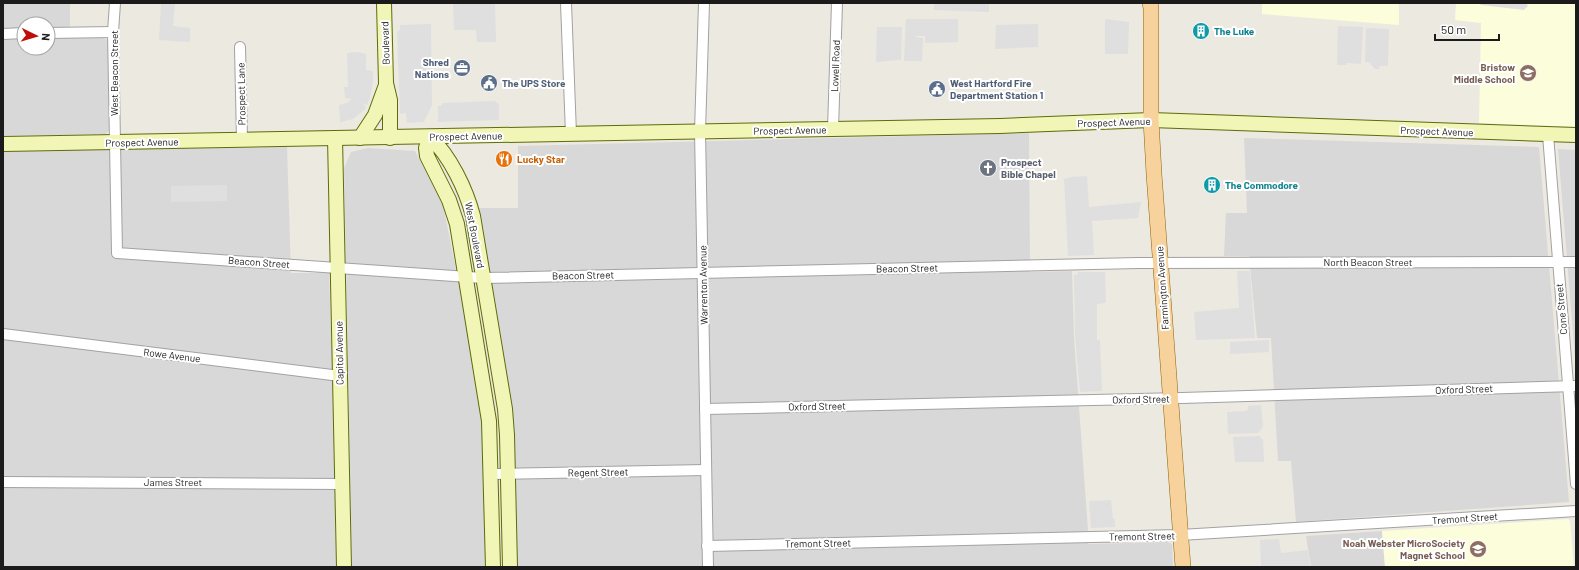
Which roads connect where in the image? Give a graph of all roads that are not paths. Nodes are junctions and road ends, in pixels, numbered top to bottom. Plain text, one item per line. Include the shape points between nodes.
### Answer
1 (115, 3) edge
2 (384, 3) edge
3 (566, 3) edge
4 (704, 3) edge
5 (837, 3) edge
6 (1152, 5) edge
7 (113, 32) junction
8 (16, 33) edge
9 (56, 33) edge
10 (3, 34) edge
11 (240, 47) dead end
12 (386, 83) junction
13 (1151, 120) junction
14 (834, 129) junction
15 (700, 131) junction
16 (571, 134) junction
17 (1548, 135) junction
18 (1576, 135) edge
19 (430, 137) junction
20 (335, 138) junction
21 (360, 138) junction
22 (390, 138) junction
23 (242, 140) junction
24 (114, 142) junction
25 (3, 144) edge
26 (1557, 262) junction
27 (1576, 262) edge
28 (1160, 263) junction
29 (338, 267) junction
30 (703, 272) junction
31 (465, 276) junction
32 (483, 278) junction
33 (3, 334) edge
34 (340, 376) junction
35 (500, 376) junction
36 (483, 379) junction
37 (1572, 386) edge
38 (1170, 398) junction
39 (705, 409) junction
40 (706, 470) junction
41 (508, 473) junction
42 (491, 474) junction
43 (3, 482) edge
44 (342, 484) junction
45 (1576, 484) edge
46 (1576, 511) edge
47 (1180, 535) junction
48 (707, 546) junction
49 (344, 567) edge
50 (493, 567) edge
51 (510, 567) edge
52 (708, 567) edge
53 (1183, 567) edge

1 - 7 street, West Beacon Street
2 - 12 main road, Boulevard
3 - 16 street
4 - 15 street, Warrenton Avenue
5 - 14 street, Lowell Road
6 - 13 main road, Farmington Avenue
7 - 9 street
7 - 24 street, West Beacon Street
8 - 10 street
11 - 23 street, Prospect Lane
12 - 21 main road, Boulevard via 379,108
12 - 22 main road, Boulevard via 390,100
13 - 14 main road, Prospect Avenue
13 - 17 main road, Prospect Avenue
13 - 28 main road, Farmington Avenue
14 - 15 main road, Prospect Avenue
15 - 16 main road, Prospect Avenue
15 - 30 street, Warrenton Avenue
16 - 19 main road, Prospect Avenue
17 - 18 main road, Prospect Avenue
17 - 26 street, Cone Street
19 - 22 main road, Prospect Avenue
19 - 31 main road, West Boulevard via 426,152 453,209
19 - 32 main road, West Boulevard via 440,147 467,196 473,216
20 - 21 main road, Prospect Avenue
20 - 23 main road, Prospect Avenue
20 - 29 main road, Capitol Avenue
21 - 22 main road, Prospect Avenue
23 - 24 main road, Prospect Avenue
24 - 25 main road, Prospect Avenue
24 - 29 street, Beacon Street via 117,253
26 - 27 street, North Beacon Street
26 - 28 street, North Beacon Street
26 - 37 street, Cone Street
28 - 30 street, Beacon Street
28 - 38 main road, Farmington Avenue
29 - 31 street, Beacon Street
29 - 34 main road, Capitol Avenue
30 - 32 street, Beacon Street
30 - 39 street, Warrenton Avenue
31 - 32 street, Beacon Street
31 - 36 main road, West Boulevard
32 - 35 main road, West Boulevard
33 - 34 street, Rowe Avenue
34 - 44 main road, Capitol Avenue
35 - 36 main road
35 - 41 main road, West Boulevard via 508,435
36 - 42 main road, West Boulevard
37 - 38 street, Oxford Street
37 - 45 street, Cone Street
38 - 39 street, Oxford Street
38 - 47 main road, Farmington Avenue
39 - 40 street, Warrenton Avenue
40 - 41 street, Regent Street
40 - 48 street, Warrenton Avenue
41 - 42 street, Regent Street
41 - 51 main road, West Boulevard
42 - 50 main road, West Boulevard
43 - 44 street, James Street
44 - 49 main road, Capitol Avenue
46 - 47 street, Tremont Street
47 - 48 street, Tremont Street
47 - 53 main road, Farmington Avenue
48 - 52 street, Warrenton Avenue

